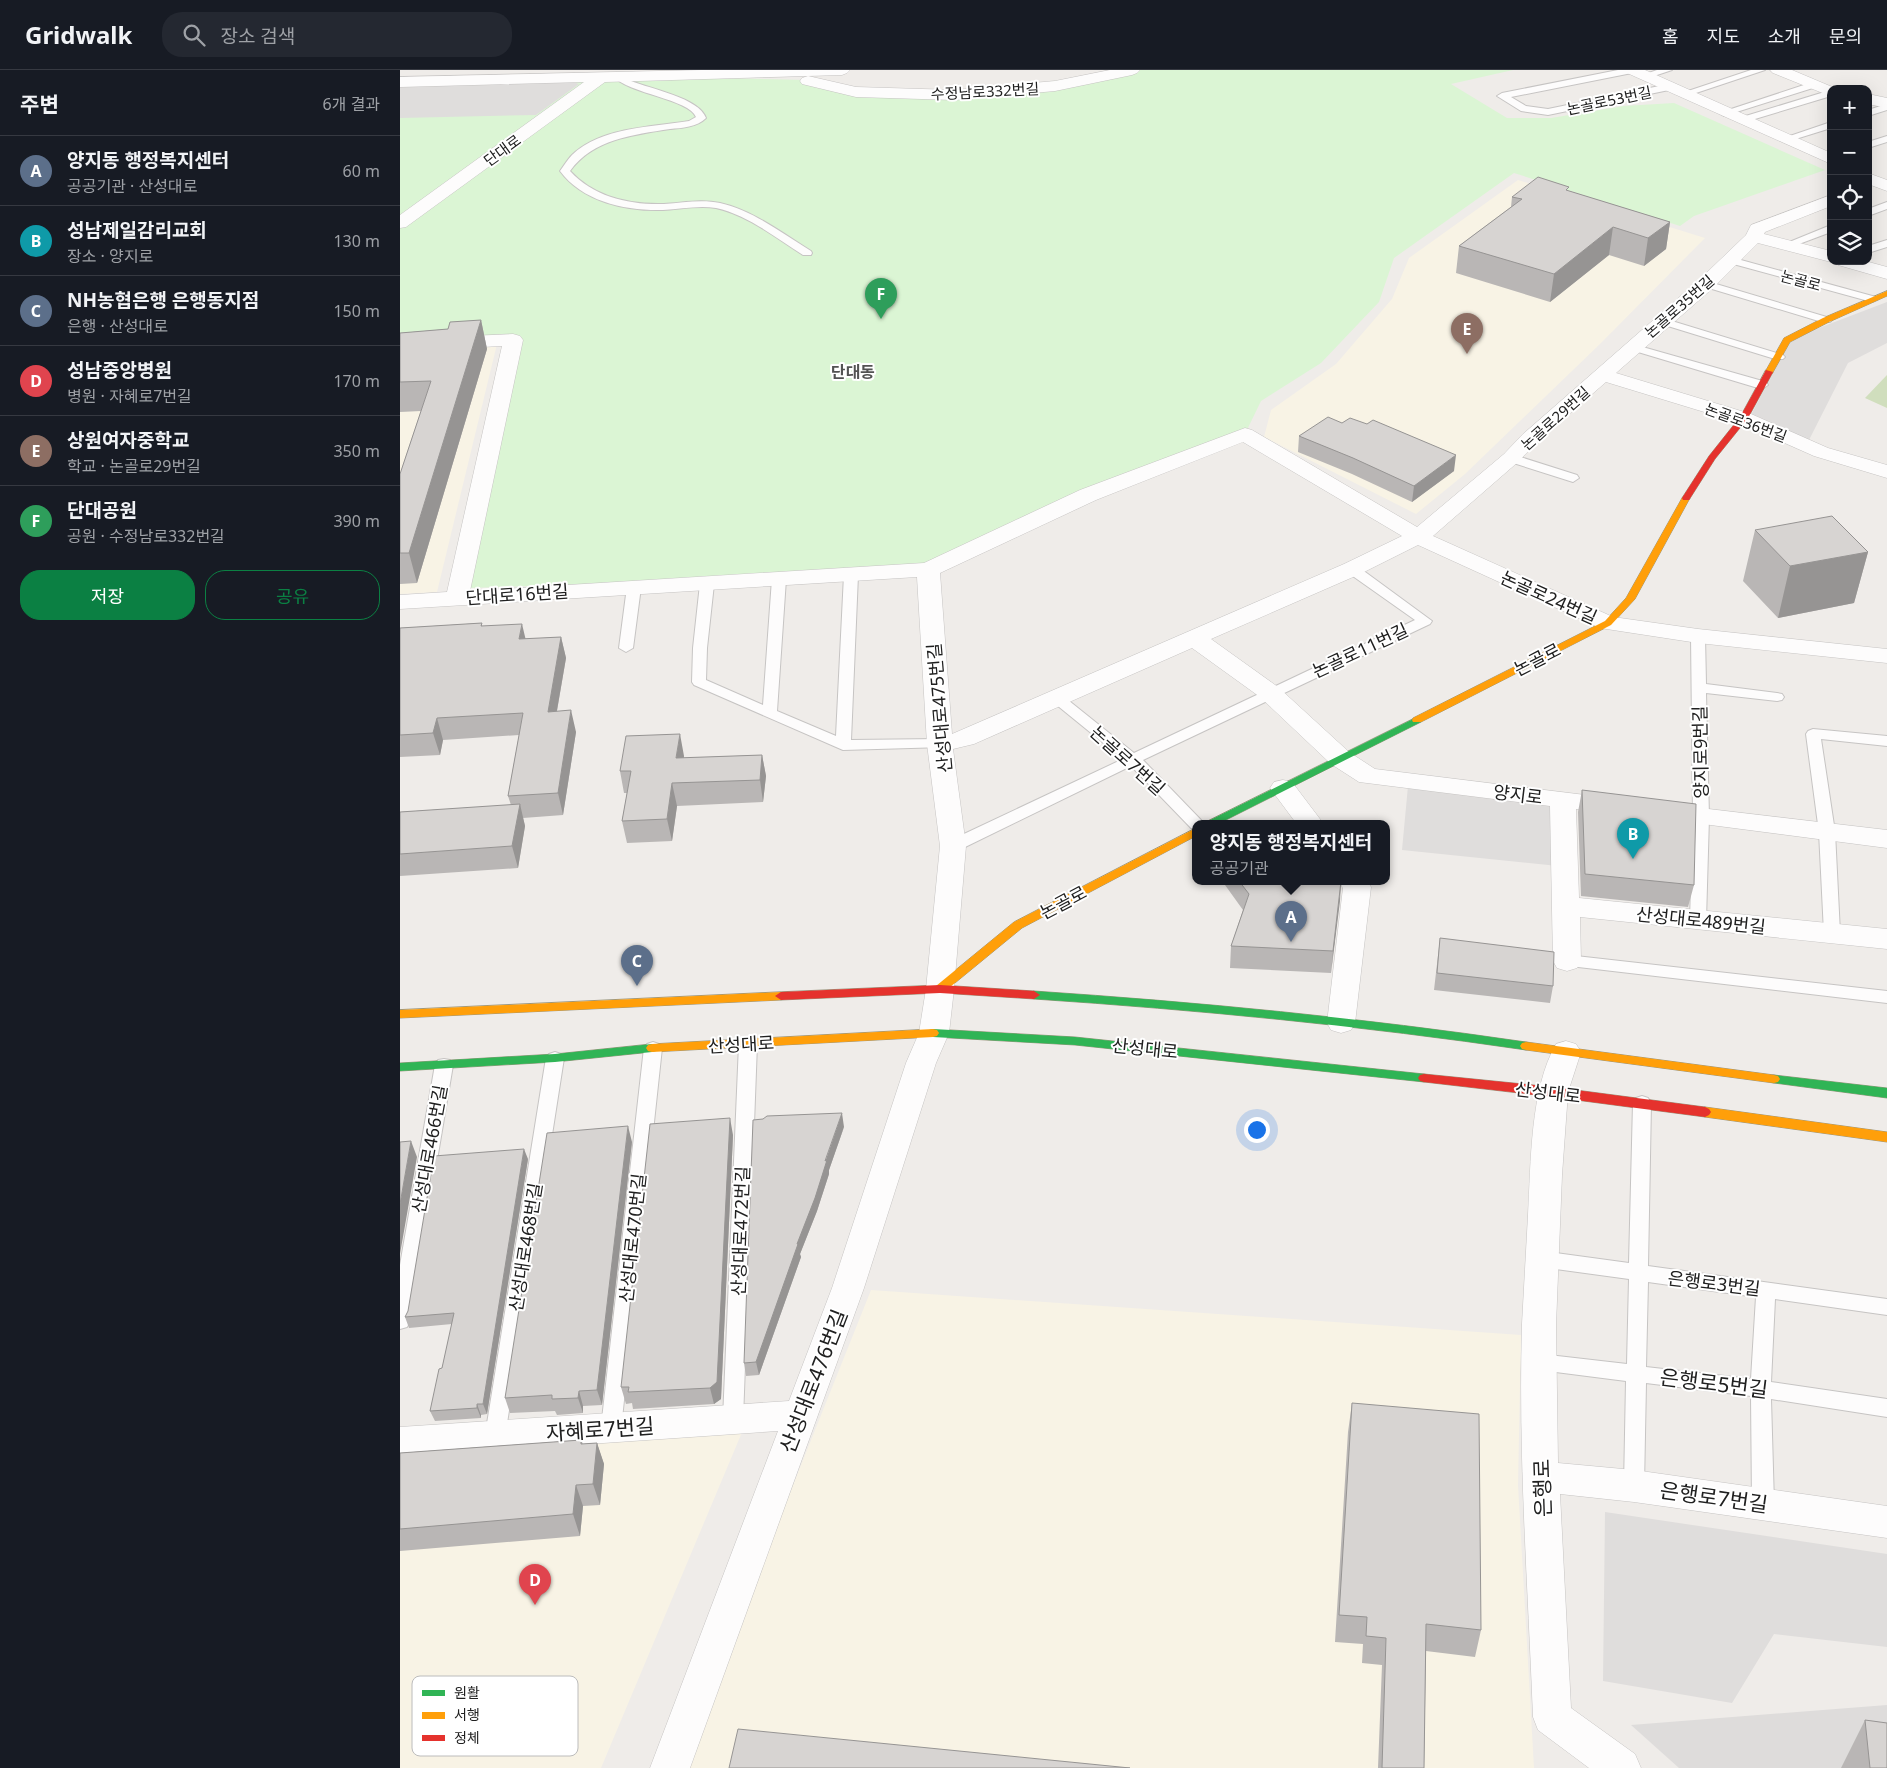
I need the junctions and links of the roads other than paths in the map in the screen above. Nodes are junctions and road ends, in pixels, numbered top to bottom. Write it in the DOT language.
graph roads {
  1 [pos="842,70"];
  2 [pos="1132,70"];
  3 [pos="1667,70"];
  4 [pos="1760,70"];
  5 [pos="1778,70"];
  6 [pos="1636,72"];
  7 [pos="778,73"];
  8 [pos="614,74"];
  9 [pos="400,82"];
  10 [pos="1813,85"];
  11 [pos="1827,90"];
  12 [pos="1677,91"];
  13 [pos="1827,93"];
  14 [pos="1872,100"];
  15 [pos="1887,105"];
  16 [pos="1872,111"];
  17 [pos="1724,113"];
  18 [pos="1742,120"];
  19 [pos="1827,126"];
  20 [pos="1786,139"];
  21 [pos="1887,139"];
  22 [pos="1872,144"];
  23 [pos="1827,157"];
  24 [pos="1827,202"];
  25 [pos="1887,205"];
  26 [pos="1872,211"];
  27 [pos="400,223"];
  28 [pos="1827,230"];
  29 [pos="1754,237"];
  30 [pos="1887,243"];
  31 [pos="1787,245"];
  32 [pos="1872,249"];
  33 [pos="807,253"];
  34 [pos="1827,257"];
  35 [pos="1730,260"];
  36 [pos="1858,265"];
  37 [pos="1887,273"];
  38 [pos="1706,284"];
  39 [pos="1887,293"];
  40 [pos="1872,299"];
  41 [pos="1826,320"];
  42 [pos="1662,321"];
  43 [pos="400,345"];
  44 [pos="1632,347"];
  45 [pos="1779,356"];
  46 [pos="1603,375"];
  47 [pos="1762,385"];
  48 [pos="1744,418"];
  49 [pos="1511,458"];
  50 [pos="1887,472"];
  51 [pos="1573,478"];
  52 [pos="1418,537"];
  53 [pos="1352,569"];
  54 [pos="928,570"];
  55 [pos="851,575"];
  56 [pos="779,579"];
  57 [pos="708,584"];
  58 [pos="634,587"];
  59 [pos="457,598"];
  60 [pos="400,602"];
  61 [pos="1608,623"];
  62 [pos="1698,636"];
  63 [pos="1194,638"];
  64 [pos="626,648"];
  65 [pos="1887,656"];
  66 [pos="1699,688"];
  67 [pos="1269,692"];
  68 [pos="1777,697"];
  69 [pos="1058,699"];
  70 [pos="770,713"];
  71 [pos="1887,741"];
  72 [pos="940,744"];
  73 [pos="843,745"];
  74 [pos="1340,758"];
  75 [pos="1134,760"];
  76 [pos="1283,788"];
  77 [pos="1563,799"];
  78 [pos="1701,817"];
  79 [pos="1192,820"];
  80 [pos="1218,820"];
  81 [pos="1308,820"];
  82 [pos="1827,832"];
  83 [pos="1192,834"];
  84 [pos="1887,838"];
  85 [pos="953,846"];
  86 [pos="1355,885"];
  87 [pos="1566,906"];
  88 [pos="1698,920"];
  89 [pos="1832,933"];
  90 [pos="1887,939"];
  91 [pos="1567,961"];
  92 [pos="940,989"];
  93 [pos="1887,997"];
  94 [pos="400,1014"];
  95 [pos="1341,1023"];
  96 [pos="934,1033"];
  97 [pos="748,1044"];
  98 [pos="654,1048"];
  99 [pos="1566,1052"];
  100 [pos="555,1058"];
  101 [pos="444,1065"];
  102 [pos="400,1067"];
  103 [pos="1553,1092"];
  104 [pos="1887,1093"];
  105 [pos="1642,1103"];
  106 [pos="1887,1136"];
  107 [pos="1541,1259"];
  108 [pos="1639,1274"];
  109 [pos="1766,1288"];
  110 [pos="1887,1306"];
  111 [pos="400,1321"];
  112 [pos="1540,1362"];
  113 [pos="1638,1374"];
  114 [pos="1761,1389"];
  115 [pos="1887,1408"];
  116 [pos="799,1415"];
  117 [pos="733,1419"];
  118 [pos="611,1428"];
  119 [pos="495,1436"];
  120 [pos="400,1442"];
  121 [pos="1541,1477"];
  122 [pos="1634,1486"];
  123 [pos="1763,1504"];
  124 [pos="1887,1522"];
  125 [pos="670,1768"];
  126 [pos="1621,1768"];
  1 -- 7 [label="street"];
  2 -- 7 [label="street, 수정남로332번길"];
  3 -- 6 [label="lane, 논골로53번길"];
  4 -- 12 [label="lane, 논골로53번길"];
  5 -- 10 [label="street"];
  6 -- 12 [label="street, 논골로53번길"];
  6 -- 12 [label="lane, 논골로53번길"];
  7 -- 8 [label="street"];
  8 -- 9 [label="street"];
  8 -- 27 [label="street, 단대로"];
  8 -- 33 [label="lane"];
  10 -- 11 [label="street"];
  10 -- 17 [label="lane"];
  12 -- 17 [label="street, 논골로53번길"];
  13 -- 18 [label="lane"];
  14 -- 15 [label="street"];
  15 -- 16 [label="lane"];
  17 -- 18 [label="street, 논골로53번길"];
  18 -- 20 [label="street, 논골로53번길"];
  19 -- 20 [label="lane"];
  20 -- 23 [label="street, 논골로53번길"];
  21 -- 22 [label="lane"];
  24 -- 29 [label="street, 논골로35번길"];
  25 -- 26 [label="lane"];
  28 -- 31 [label="lane"];
  29 -- 31 [label="street"];
  29 -- 35 [label="street, 논골로35번길"];
  30 -- 32 [label="lane"];
  31 -- 34 [label="street"];
  35 -- 38 [label="street, 논골로35번길"];
  35 -- 40 [label="lane, 논골로"];
  36 -- 37 [label="street"];
  38 -- 41 [label="lane, 논골로"];
  38 -- 42 [label="street, 논골로35번길"];
  39 -- 40 [label="main road, 논골로"];
  40 -- 41 [label="main road, 논골로"];
  41 -- 45 [label="main road, 논골로"];
  42 -- 44 [label="street, 논골로35번길"];
  42 -- 45 [label="lane"];
  43 -- 59 [label="street"];
  44 -- 46 [label="street, 논골로35번길"];
  44 -- 47 [label="lane"];
  45 -- 47 [label="main road, 논골로"];
  46 -- 48 [label="street, 논골로36번길"];
  46 -- 49 [label="street, 논골로29번길"];
  47 -- 48 [label="main road, 논골로"];
  48 -- 50 [label="street, 논골로36번길"];
  48 -- 61 [label="main road, 논골로"];
  49 -- 51 [label="lane, 논골로29번길"];
  49 -- 52 [label="street"];
  52 -- 53 [label="street"];
  52 -- 54 [label="street, 논골로24번길"];
  52 -- 61 [label="street, 논골로24번길"];
  53 -- 63 [label="street"];
  53 -- 67 [label="lane, 논골로11번길"];
  54 -- 55 [label="street, 단대로16번길"];
  54 -- 72 [label="street, 산성대로475번길"];
  55 -- 56 [label="street, 단대로16번길"];
  55 -- 73 [label="lane"];
  56 -- 57 [label="street, 단대로16번길"];
  56 -- 70 [label="lane"];
  57 -- 58 [label="street, 단대로16번길"];
  57 -- 70 [label="lane"];
  58 -- 59 [label="street, 단대로16번길"];
  58 -- 64 [label="lane"];
  59 -- 60 [label="street, 단대로16번길"];
  61 -- 62 [label="street, 논골로24번길"];
  61 -- 74 [label="main road, 논골로"];
  62 -- 65 [label="street, 논골로24번길"];
  62 -- 66 [label="lane, 양지로9번길"];
  63 -- 67 [label="street"];
  63 -- 69 [label="street"];
  66 -- 68 [label="lane, 양지로9번길"];
  66 -- 78 [label="lane, 양지로9번길"];
  67 -- 74 [label="street"];
  67 -- 75 [label="lane, 논골로11번길"];
  69 -- 72 [label="street"];
  69 -- 75 [label="lane, 논골로7번길"];
  70 -- 73 [label="lane"];
  71 -- 82 [label="lane"];
  72 -- 73 [label="lane"];
  72 -- 85 [label="street, 산성대로475번길"];
  74 -- 76 [label="main road, 논골로"];
  74 -- 77 [label="street, 양지로"];
  75 -- 79 [label="lane, 논골로7번길"];
  75 -- 85 [label="lane"];
  76 -- 80 [label="main road, 논골로"];
  76 -- 81 [label="street"];
  77 -- 78 [label="street, 양지로"];
  77 -- 87 [label="street"];
  78 -- 82 [label="street, 양지로"];
  78 -- 88 [label="lane"];
  82 -- 84 [label="street, 양지로"];
  82 -- 89 [label="lane"];
  83 -- 92 [label="main road, 논골로"];
  85 -- 92 [label="street, 산성대로475번길"];
  86 -- 95 [label="street"];
  87 -- 88 [label="street, 산성대로489번길"];
  87 -- 91 [label="street"];
  88 -- 89 [label="street, 산성대로489번길"];
  89 -- 90 [label="street, 산성대로489번길"];
  91 -- 93 [label="lane"];
  92 -- 94 [label="main road"];
  92 -- 95 [label="main road"];
  92 -- 96 [label="street, 산성대로476번길"];
  95 -- 99 [label="main road"];
  96 -- 97 [label="main road, 산성대로"];
  96 -- 103 [label="main road, 산성대로"];
  96 -- 116 [label="street, 산성대로476번길"];
  97 -- 98 [label="main road, 산성대로"];
  97 -- 117 [label="lane, 산성대로472번길"];
  98 -- 100 [label="main road, 산성대로"];
  98 -- 118 [label="lane, 산성대로470번길"];
  99 -- 103 [label="street, 은행로"];
  99 -- 104 [label="main road"];
  100 -- 101 [label="main road, 산성대로"];
  100 -- 119 [label="lane, 산성대로468번길"];
  101 -- 102 [label="main road, 산성대로"];
  101 -- 111 [label="lane, 산성대로466번길"];
  103 -- 105 [label="main road, 산성대로"];
  103 -- 107 [label="street, 은행로"];
  105 -- 106 [label="main road, 산성대로"];
  105 -- 108 [label="lane"];
  107 -- 108 [label="lane, 은행로3번길"];
  107 -- 112 [label="street, 은행로"];
  108 -- 109 [label="lane, 은행로3번길"];
  108 -- 113 [label="lane"];
  109 -- 110 [label="lane, 은행로3번길"];
  109 -- 114 [label="lane"];
  112 -- 113 [label="lane, 은행로5번길"];
  112 -- 121 [label="street, 은행로"];
  113 -- 114 [label="lane, 은행로5번길"];
  113 -- 122 [label="lane"];
  114 -- 115 [label="lane, 은행로5번길"];
  114 -- 123 [label="lane"];
  116 -- 117 [label="street, 자혜로7번길"];
  116 -- 125 [label="street, 산성대로476번길"];
  117 -- 118 [label="street, 자혜로7번길"];
  118 -- 119 [label="street, 자혜로7번길"];
  119 -- 120 [label="street, 자혜로7번길"];
  121 -- 122 [label="street, 은행로7번길"];
  121 -- 126 [label="street, 은행로"];
  122 -- 123 [label="street, 은행로7번길"];
  123 -- 124 [label="street, 은행로7번길"];
}
